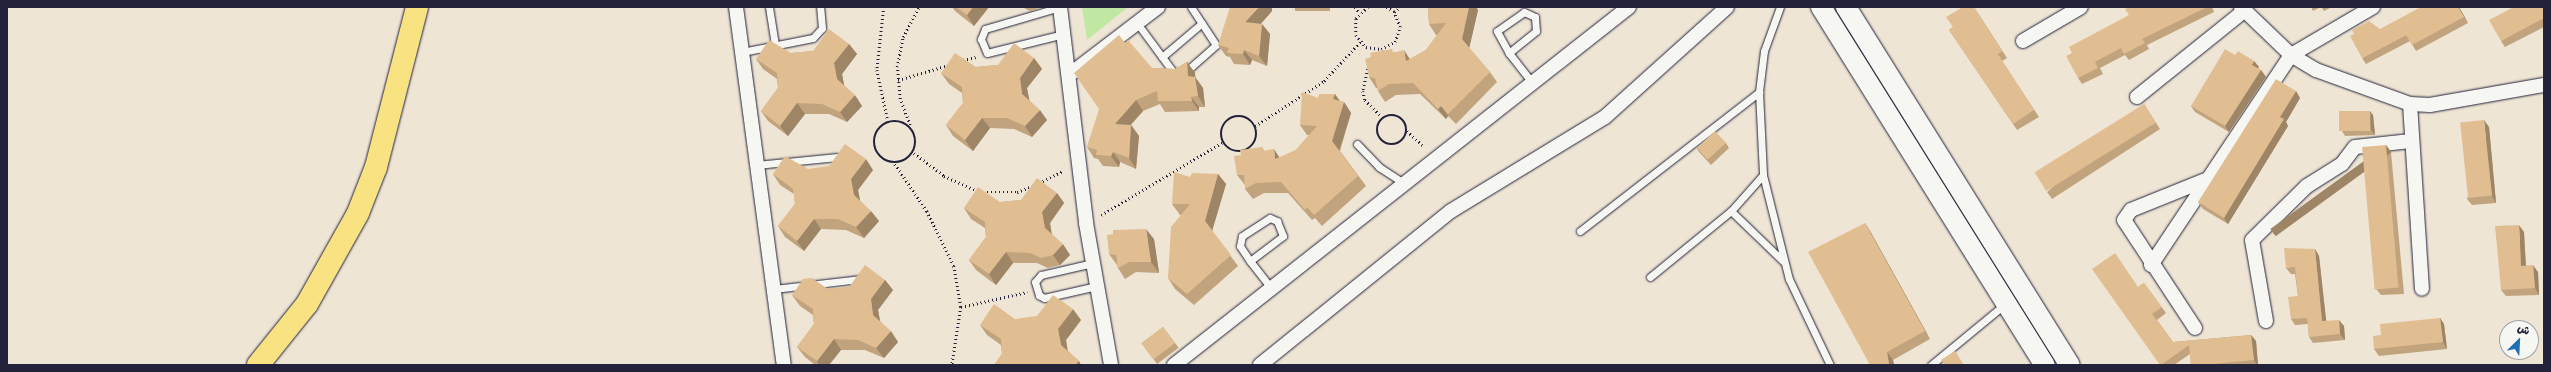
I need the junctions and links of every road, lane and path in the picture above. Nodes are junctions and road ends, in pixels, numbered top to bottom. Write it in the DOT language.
graph roads {
  1 [pos="417,7"];
  2 [pos="769,7"];
  3 [pos="820,7"];
  4 [pos="884,7"];
  5 [pos="919,7"];
  6 [pos="1060,7"];
  7 [pos="1158,7"];
  8 [pos="1191,7"];
  9 [pos="1355,7"];
  10 [pos="1368,7"];
  11 [pos="1386,7"];
  12 [pos="1400,7"];
  13 [pos="1629,7"];
  14 [pos="1727,7"];
  15 [pos="1780,7"];
  16 [pos="1821,7"];
  17 [pos="1846,7"];
  18 [pos="2081,7"];
  19 [pos="2373,7"];
  20 [pos="740,8"];
  21 [pos="2242,9"];
  22 [pos="1394,12"];
  23 [pos="1360,13"];
  24 [pos="1137,23"];
  25 [pos="1202,23"];
  26 [pos="1064,34"];
  27 [pos="2022,41"];
  28 [pos="1360,42"];
  29 [pos="775,45"];
  30 [pos="1373,49"];
  31 [pos="742,52"];
  32 [pos="988,53"];
  33 [pos="1509,53"];
  34 [pos="1372,56"];
  35 [pos="2292,56"];
  36 [pos="1162,57"];
  37 [pos="1370,62"];
  38 [pos="1069,76"];
  39 [pos="898,80"];
  40 [pos="1533,84"];
  41 [pos="2544,85"];
  42 [pos="1759,92"];
  43 [pos="2137,97"];
  44 [pos="2410,104"];
  45 [pos="1382,117"];
  46 [pos="888,121"];
  47 [pos="910,126"];
  48 [pos="1255,126"];
  49 [pos="1407,131"];
  50 [pos="2410,141"];
  51 [pos="1223,142"];
  52 [pos="1357,144"];
  53 [pos="914,153"];
  54 [pos="837,157"];
  55 [pos="1435,161"];
  56 [pos="1079,163"];
  57 [pos="895,164"];
  58 [pos="758,165"];
  59 [pos="1763,175"];
  60 [pos="2208,179"];
  61 [pos="1405,184"];
  62 [pos="1731,211"];
  63 [pos="1086,224"];
  64 [pos="1580,231"];
  65 [pos="1250,260"];
  66 [pos="1783,261"];
  67 [pos="1093,263"];
  68 [pos="2151,265"];
  69 [pos="1650,277"];
  70 [pos="861,279"];
  71 [pos="1098,286"];
  72 [pos="1272,288"];
  73 [pos="774,289"];
  74 [pos="2422,289"];
  75 [pos="1037,290"];
  76 [pos="2005,303"];
  77 [pos="961,307"];
  78 [pos="2266,321"];
  79 [pos="2196,328"];
  80 [pos="258,365"];
  81 [pos="784,365"];
  82 [pos="952,365"];
  83 [pos="1111,365"];
  84 [pos="1174,365"];
  85 [pos="1260,365"];
  86 [pos="1830,365"];
  87 [pos="1931,365"];
  88 [pos="2045,365"];
  89 [pos="2070,365"];
  1 -- 80 [label="highway"];
  2 -- 29 [label="lane"];
  3 -- 29 [label="lane"];
  4 -- 46 [label="path"];
  5 -- 39 [label="path"];
  6 -- 26 [label="street"];
  6 -- 32 [label="lane"];
  7 -- 24 [label="street"];
  8 -- 25 [label="lane"];
  9 -- 23 [label="path"];
  10 -- 23 [label="path"];
  11 -- 22 [label="path"];
  12 -- 22 [label="path"];
  13 -- 40 [label="street"];
  14 -- 85 [label="street"];
  15 -- 42 [label="lane"];
  16 -- 76 [label="main road"];
  17 -- 89 [label="main road"];
  18 -- 27 [label="street"];
  19 -- 35 [label="street"];
  20 -- 31 [label="street"];
  21 -- 35 [label="street"];
  21 -- 43 [label="street"];
  22 -- 30 [label="path"];
  23 -- 28 [label="path"];
  24 -- 36 [label="lane"];
  24 -- 38 [label="street"];
  25 -- 36 [label="lane"];
  25 -- 36 [label="lane"];
  26 -- 32 [label="lane"];
  26 -- 38 [label="street"];
  28 -- 30 [label="path"];
  28 -- 48 [label="path"];
  29 -- 31 [label="lane"];
  30 -- 34 [label="path"];
  31 -- 58 [label="street"];
  32 -- 39 [label="path"];
  33 -- 33 [label="lane"];
  33 -- 40 [label="lane"];
  35 -- 44 [label="street"];
  35 -- 60 [label="street"];
  37 -- 45 [label="path"];
  38 -- 56 [label="street"];
  39 -- 47 [label="path"];
  40 -- 55 [label="street"];
  41 -- 44 [label="street"];
  42 -- 59 [label="lane"];
  42 -- 64 [label="lane"];
  44 -- 50 [label="street"];
  45 -- 49 [label="path"];
  45 -- 49 [label="path"];
  46 -- 47 [label="path"];
  46 -- 57 [label="path"];
  47 -- 53 [label="path"];
  48 -- 51 [label="path"];
  48 -- 51 [label="path"];
  49 -- 55 [label="path"];
  50 -- 74 [label="street"];
  50 -- 78 [label="street"];
  51 -- 63 [label="path"];
  52 -- 61 [label="lane"];
  53 -- 56 [label="path"];
  53 -- 57 [label="path"];
  54 -- 58 [label="lane"];
  55 -- 61 [label="street"];
  56 -- 63 [label="street"];
  57 -- 77 [label="path"];
  58 -- 73 [label="street"];
  59 -- 62 [label="lane"];
  59 -- 66 [label="lane"];
  60 -- 68 [label="street"];
  60 -- 68 [label="street"];
  61 -- 72 [label="street"];
  62 -- 66 [label="lane"];
  62 -- 69 [label="lane"];
  63 -- 67 [label="street"];
  65 -- 65 [label="lane"];
  65 -- 72 [label="lane"];
  66 -- 86 [label="lane"];
  67 -- 71 [label="street"];
  67 -- 75 [label="lane"];
  68 -- 79 [label="street"];
  70 -- 73 [label="lane"];
  71 -- 75 [label="lane"];
  71 -- 83 [label="street"];
  72 -- 84 [label="street"];
  73 -- 81 [label="street"];
  75 -- 77 [label="path"];
  76 -- 87 [label="lane"];
  76 -- 88 [label="main road"];
  77 -- 82 [label="path"];
}
